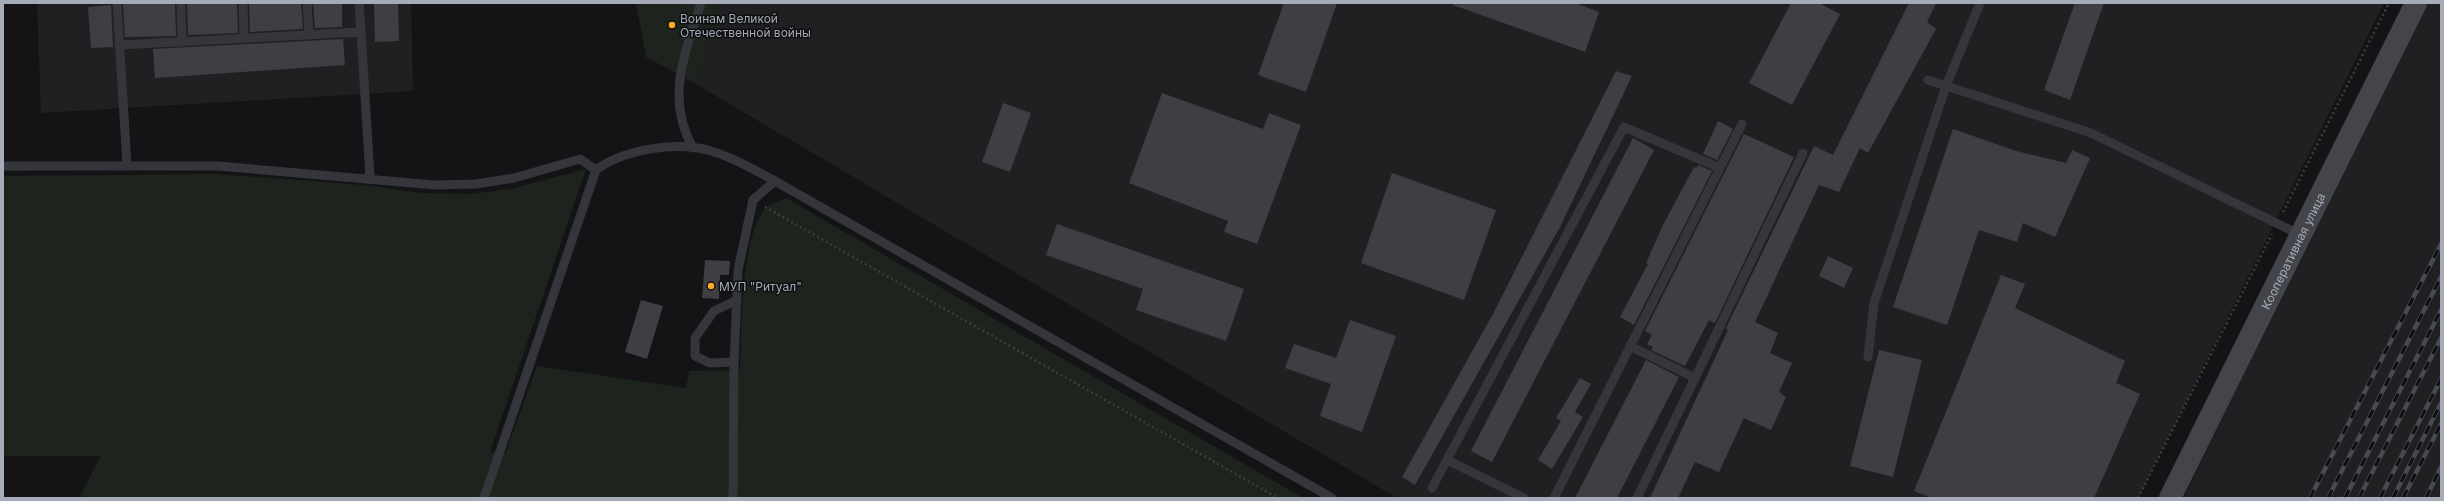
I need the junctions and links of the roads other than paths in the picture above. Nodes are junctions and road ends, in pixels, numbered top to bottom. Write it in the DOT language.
graph roads {
  1 [pos="117,3"];
  2 [pos="181,3"];
  3 [pos="243,3"];
  4 [pos="307,3"];
  5 [pos="360,3"];
  6 [pos="700,3"];
  7 [pos="1980,3"];
  8 [pos="2416,3"];
  9 [pos="361,32"];
  10 [pos="308,35"];
  11 [pos="244,38"];
  12 [pos="182,42"];
  13 [pos="119,45"];
  14 [pos="1928,80"];
  15 [pos="1946,86"];
  16 [pos="1742,124"];
  17 [pos="693,148"];
  18 [pos="1803,152"];
  19 [pos="127,165"];
  20 [pos="3,166"];
  21 [pos="1720,168"];
  22 [pos="596,170"];
  23 [pos="370,178"];
  24 [pos="775,181"];
  25 [pos="2301,235"];
  26 [pos="737,300"];
  27 [pos="1630,346"];
  28 [pos="1868,357"];
  29 [pos="734,362"];
  30 [pos="1695,378"];
  31 [pos="1447,460"];
  32 [pos="1432,488"];
  33 [pos="484,498"];
  34 [pos="733,498"];
  35 [pos="1332,498"];
  36 [pos="1524,498"];
  37 [pos="1554,498"];
  38 [pos="1637,498"];
  39 [pos="2170,498"];
  1 -- 13 [label="lane"];
  2 -- 12 [label="lane"];
  3 -- 11 [label="lane"];
  4 -- 10 [label="lane"];
  5 -- 9 [label="lane"];
  6 -- 17 [label="lane"];
  7 -- 15 [label="lane"];
  8 -- 25 [label="main road, Кооперативная улица"];
  9 -- 10 [label="lane"];
  9 -- 23 [label="lane"];
  10 -- 11 [label="lane"];
  11 -- 12 [label="lane"];
  12 -- 13 [label="lane"];
  13 -- 19 [label="lane"];
  14 -- 15 [label="lane"];
  15 -- 25 [label="lane"];
  15 -- 28 [label="lane"];
  16 -- 21 [label="lane"];
  17 -- 22 [label="lane"];
  17 -- 24 [label="lane"];
  18 -- 30 [label="lane"];
  19 -- 20 [label="lane"];
  19 -- 23 [label="lane"];
  21 -- 27 [label="lane"];
  21 -- 31 [label="lane"];
  22 -- 23 [label="lane"];
  22 -- 33 [label="lane"];
  24 -- 26 [label="lane"];
  24 -- 35 [label="lane"];
  25 -- 39 [label="main road, Кооперативная улица"];
  26 -- 29 [label="lane"];
  26 -- 29 [label="lane"];
  27 -- 30 [label="lane"];
  27 -- 37 [label="lane"];
  29 -- 34 [label="lane"];
  30 -- 38 [label="lane"];
  31 -- 32 [label="lane"];
  31 -- 36 [label="lane"];
}
